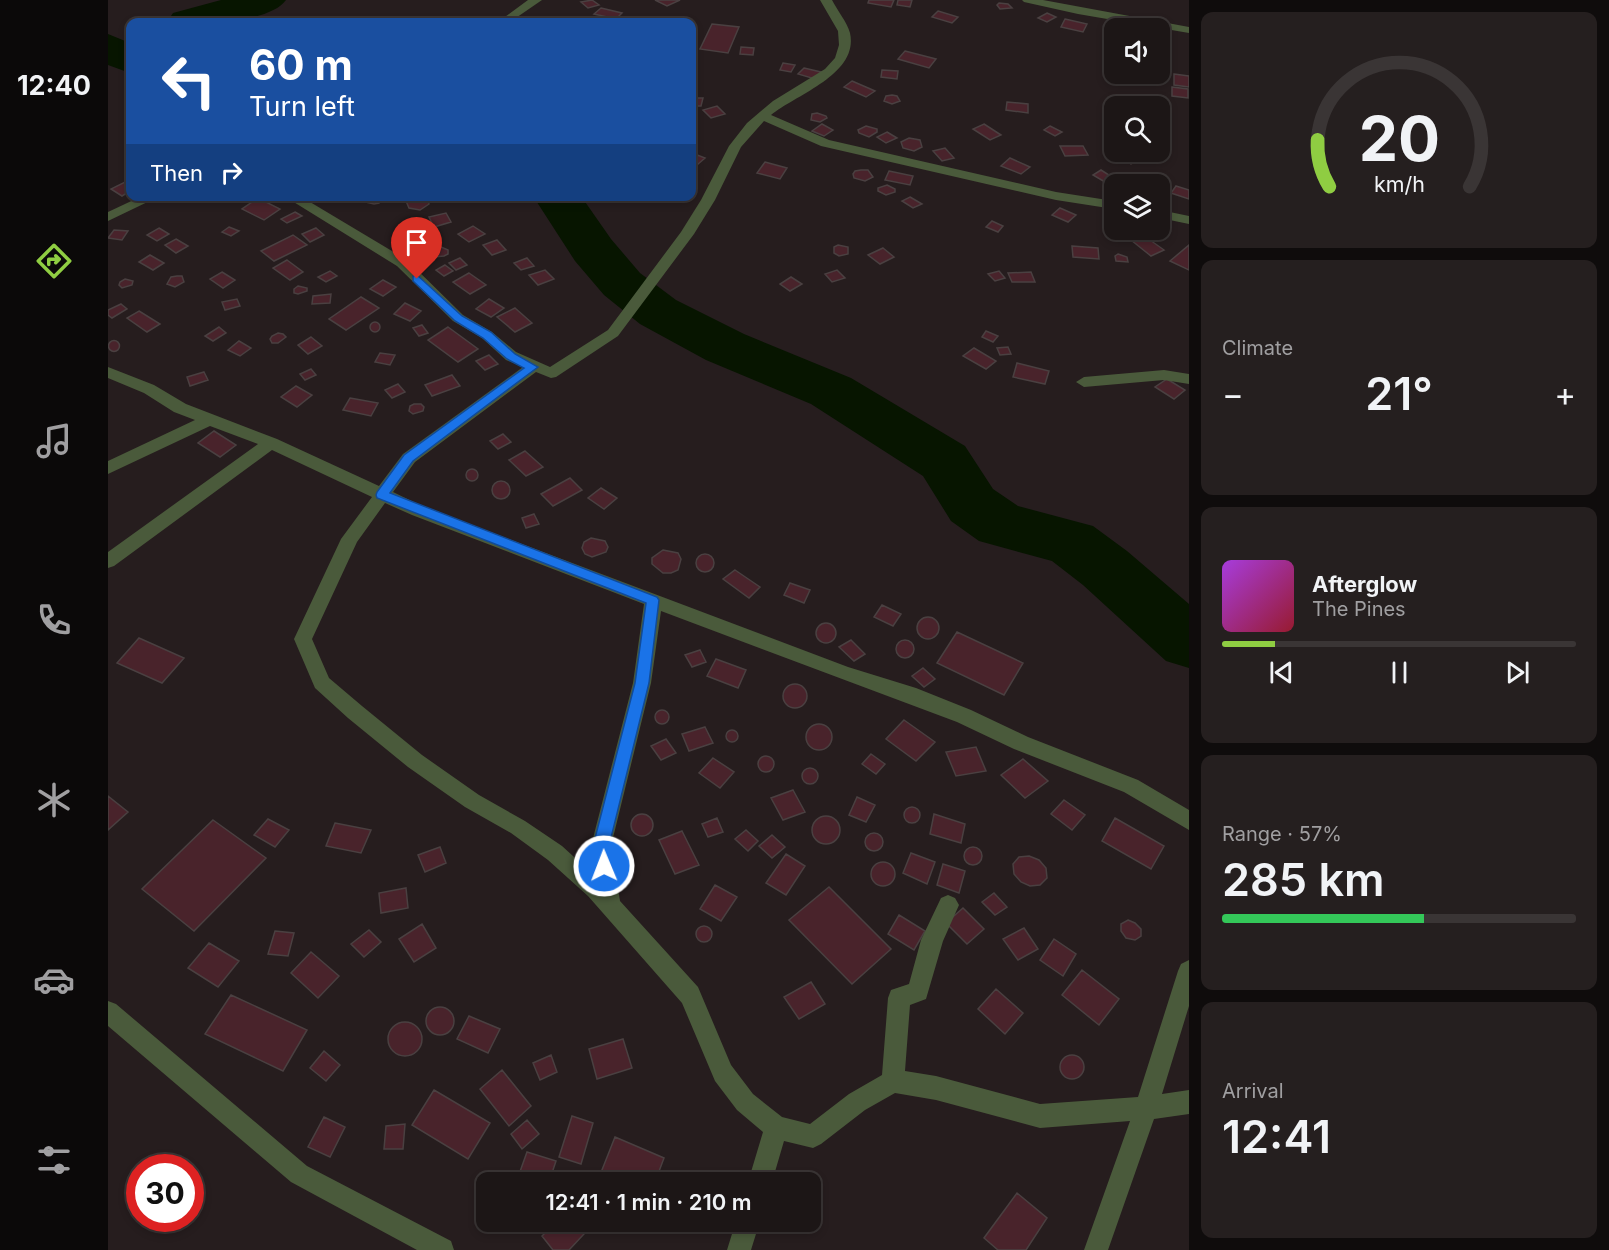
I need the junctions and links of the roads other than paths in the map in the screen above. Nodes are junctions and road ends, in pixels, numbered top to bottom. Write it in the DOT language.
graph roads {
  1 [pos="536,0"];
  2 [pos="826,0"];
  3 [pos="1028,0"];
  4 [pos="509,18"];
  5 [pos="1189,30"];
  6 [pos="763,116"];
  7 [pos="143,201"];
  8 [pos="298,201"];
  9 [pos="1104,203"];
  10 [pos="1170,216"];
  11 [pos="108,217"];
  12 [pos="1189,220"];
  13 [pos="533,367"];
  14 [pos="108,372"];
  15 [pos="1189,379"];
  16 [pos="1084,382"];
  17 [pos="208,420"];
  18 [pos="271,443"];
  19 [pos="108,468"];
  20 [pos="382,495"];
  21 [pos="108,561"];
  22 [pos="653,600"];
  23 [pos="1189,821"];
  24 [pos="610,905"];
  25 [pos="948,905"];
  26 [pos="1189,971"];
  27 [pos="108,1012"];
  28 [pos="893,1081"];
  29 [pos="1189,1102"];
  30 [pos="1146,1108"];
  31 [pos="776,1128"];
  32 [pos="763,1172"];
  33 [pos="745,1232"];
  34 [pos="442,1250"];
  35 [pos="739,1250"];
  36 [pos="1096,1250"];
  1 -- 4 [label="street"];
  2 -- 6 [label="street"];
  3 -- 5 [label="street"];
  6 -- 9 [label="street"];
  6 -- 13 [label="street"];
  7 -- 11 [label="street"];
  8 -- 13 [label="street"];
  10 -- 12 [label="street"];
  13 -- 20 [label="street"];
  14 -- 17 [label="street"];
  15 -- 16 [label="street"];
  17 -- 18 [label="street"];
  17 -- 19 [label="street"];
  18 -- 20 [label="street"];
  18 -- 21 [label="street"];
  20 -- 22 [label="street"];
  20 -- 24 [label="street"];
  22 -- 23 [label="street"];
  22 -- 24 [label="street"];
  24 -- 31 [label="street"];
  25 -- 28 [label="street"];
  26 -- 30 [label="street"];
  27 -- 34 [label="street"];
  28 -- 30 [label="street"];
  28 -- 31 [label="street"];
  29 -- 30 [label="street"];
  30 -- 36 [label="street"];
  31 -- 32 [label="street"];
  33 -- 35 [label="street"];
}
